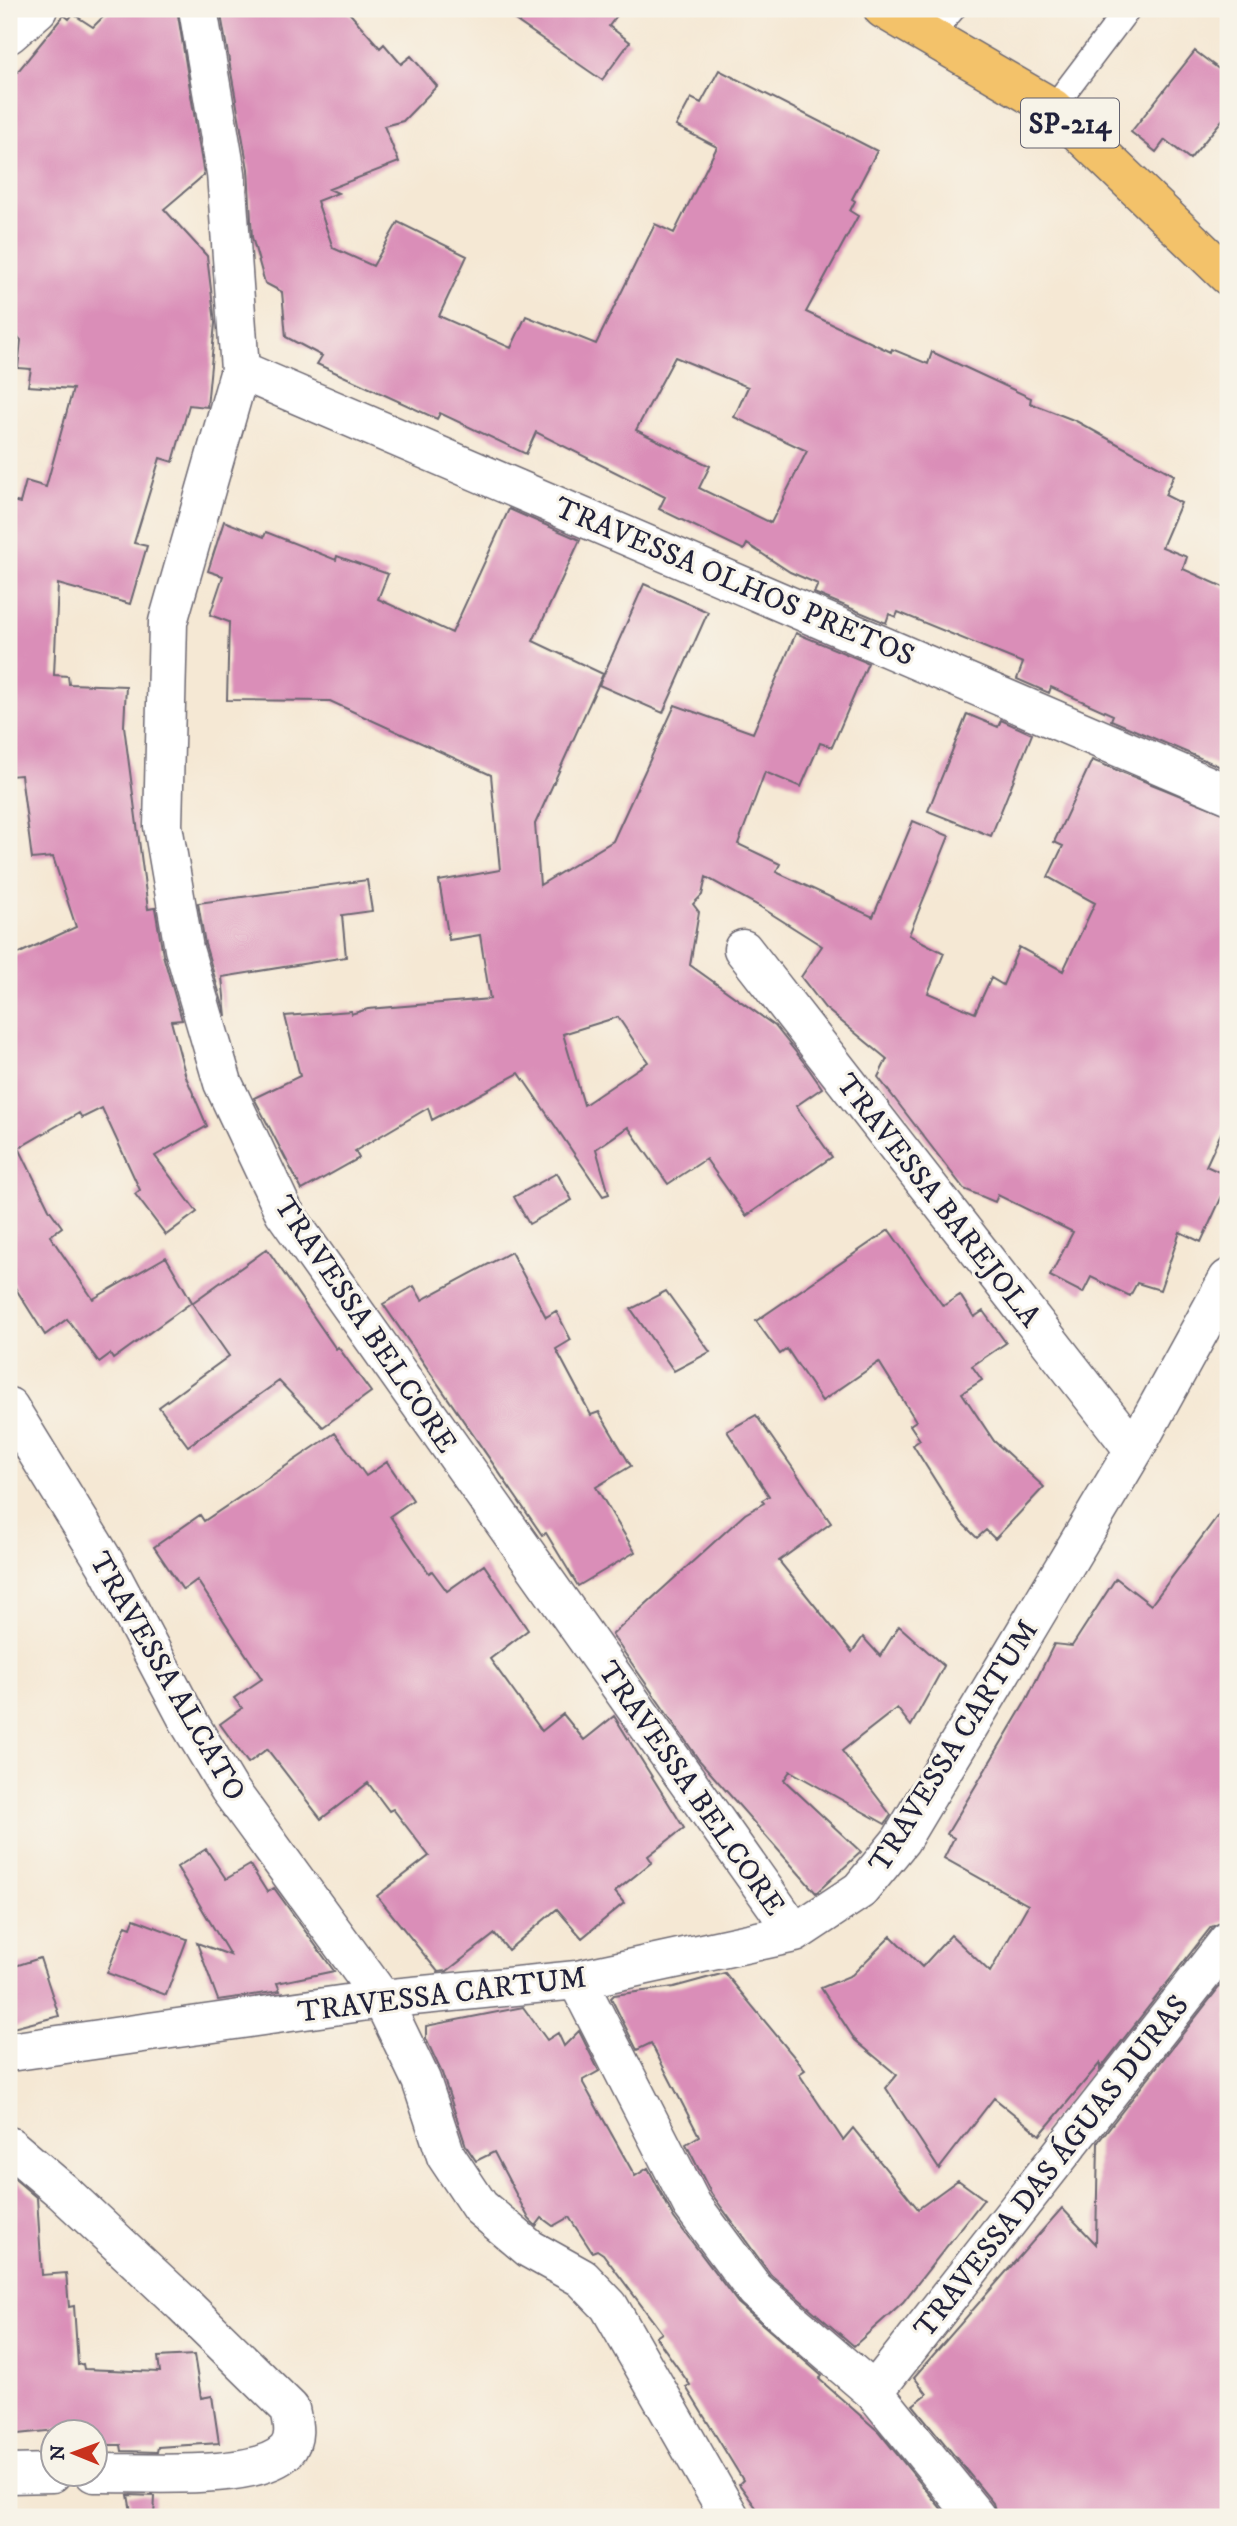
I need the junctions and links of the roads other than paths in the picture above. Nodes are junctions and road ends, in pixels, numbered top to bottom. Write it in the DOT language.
graph roads {
  1 [pos="38,9"];
  2 [pos="198,9"];
  3 [pos="883,9"];
  4 [pos="1128,9"];
  5 [pos="941,22"];
  6 [pos="9,34"];
  7 [pos="1053,108"];
  8 [pos="1228,276"];
  9 [pos="240,370"];
  10 [pos="1228,794"];
  11 [pos="743,949"];
  12 [pos="1228,1279"];
  13 [pos="9,1407"];
  14 [pos="1134,1450"];
  15 [pos="795,1933"];
  16 [pos="1228,1941"];
  17 [pos="577,1980"];
  18 [pos="382,1999"];
  19 [pos="9,2052"];
  20 [pos="9,2146"];
  21 [pos="874,2392"];
  22 [pos="38,2473"];
  23 [pos="108,2473"];
  24 [pos="9,2474"];
  25 [pos="730,2517"];
  26 [pos="976,2517"];
  1 -- 6 [label="street"];
  2 -- 9 [label="street, TRAVESSA BELCORE"];
  3 -- 5 [label="main road, SP-214"];
  4 -- 7 [label="lane"];
  5 -- 7 [label="main road, SP-214"];
  7 -- 8 [label="main road, SP-214"];
  9 -- 10 [label="street, TRAVESSA OLHOS PRETOS"];
  9 -- 15 [label="street, TRAVESSA BELCORE"];
  11 -- 14 [label="street, TRAVESSA BAREJOLA"];
  12 -- 14 [label="street, TRAVESSA CARTUM"];
  13 -- 18 [label="street, TRAVESSA ALCATO"];
  14 -- 15 [label="street, TRAVESSA CARTUM"];
  15 -- 17 [label="street, TRAVESSA CARTUM"];
  16 -- 21 [label="street, TRAVESSA DAS ÁGUAS DURAS"];
  17 -- 18 [label="street, TRAVESSA CARTUM"];
  17 -- 21 [label="street"];
  18 -- 19 [label="street, TRAVESSA CARTUM"];
  18 -- 25 [label="street, TRAVESSA ALCATO"];
  20 -- 23 [label="street"];
  21 -- 26 [label="street"];
  22 -- 24 [label="street"];
}
